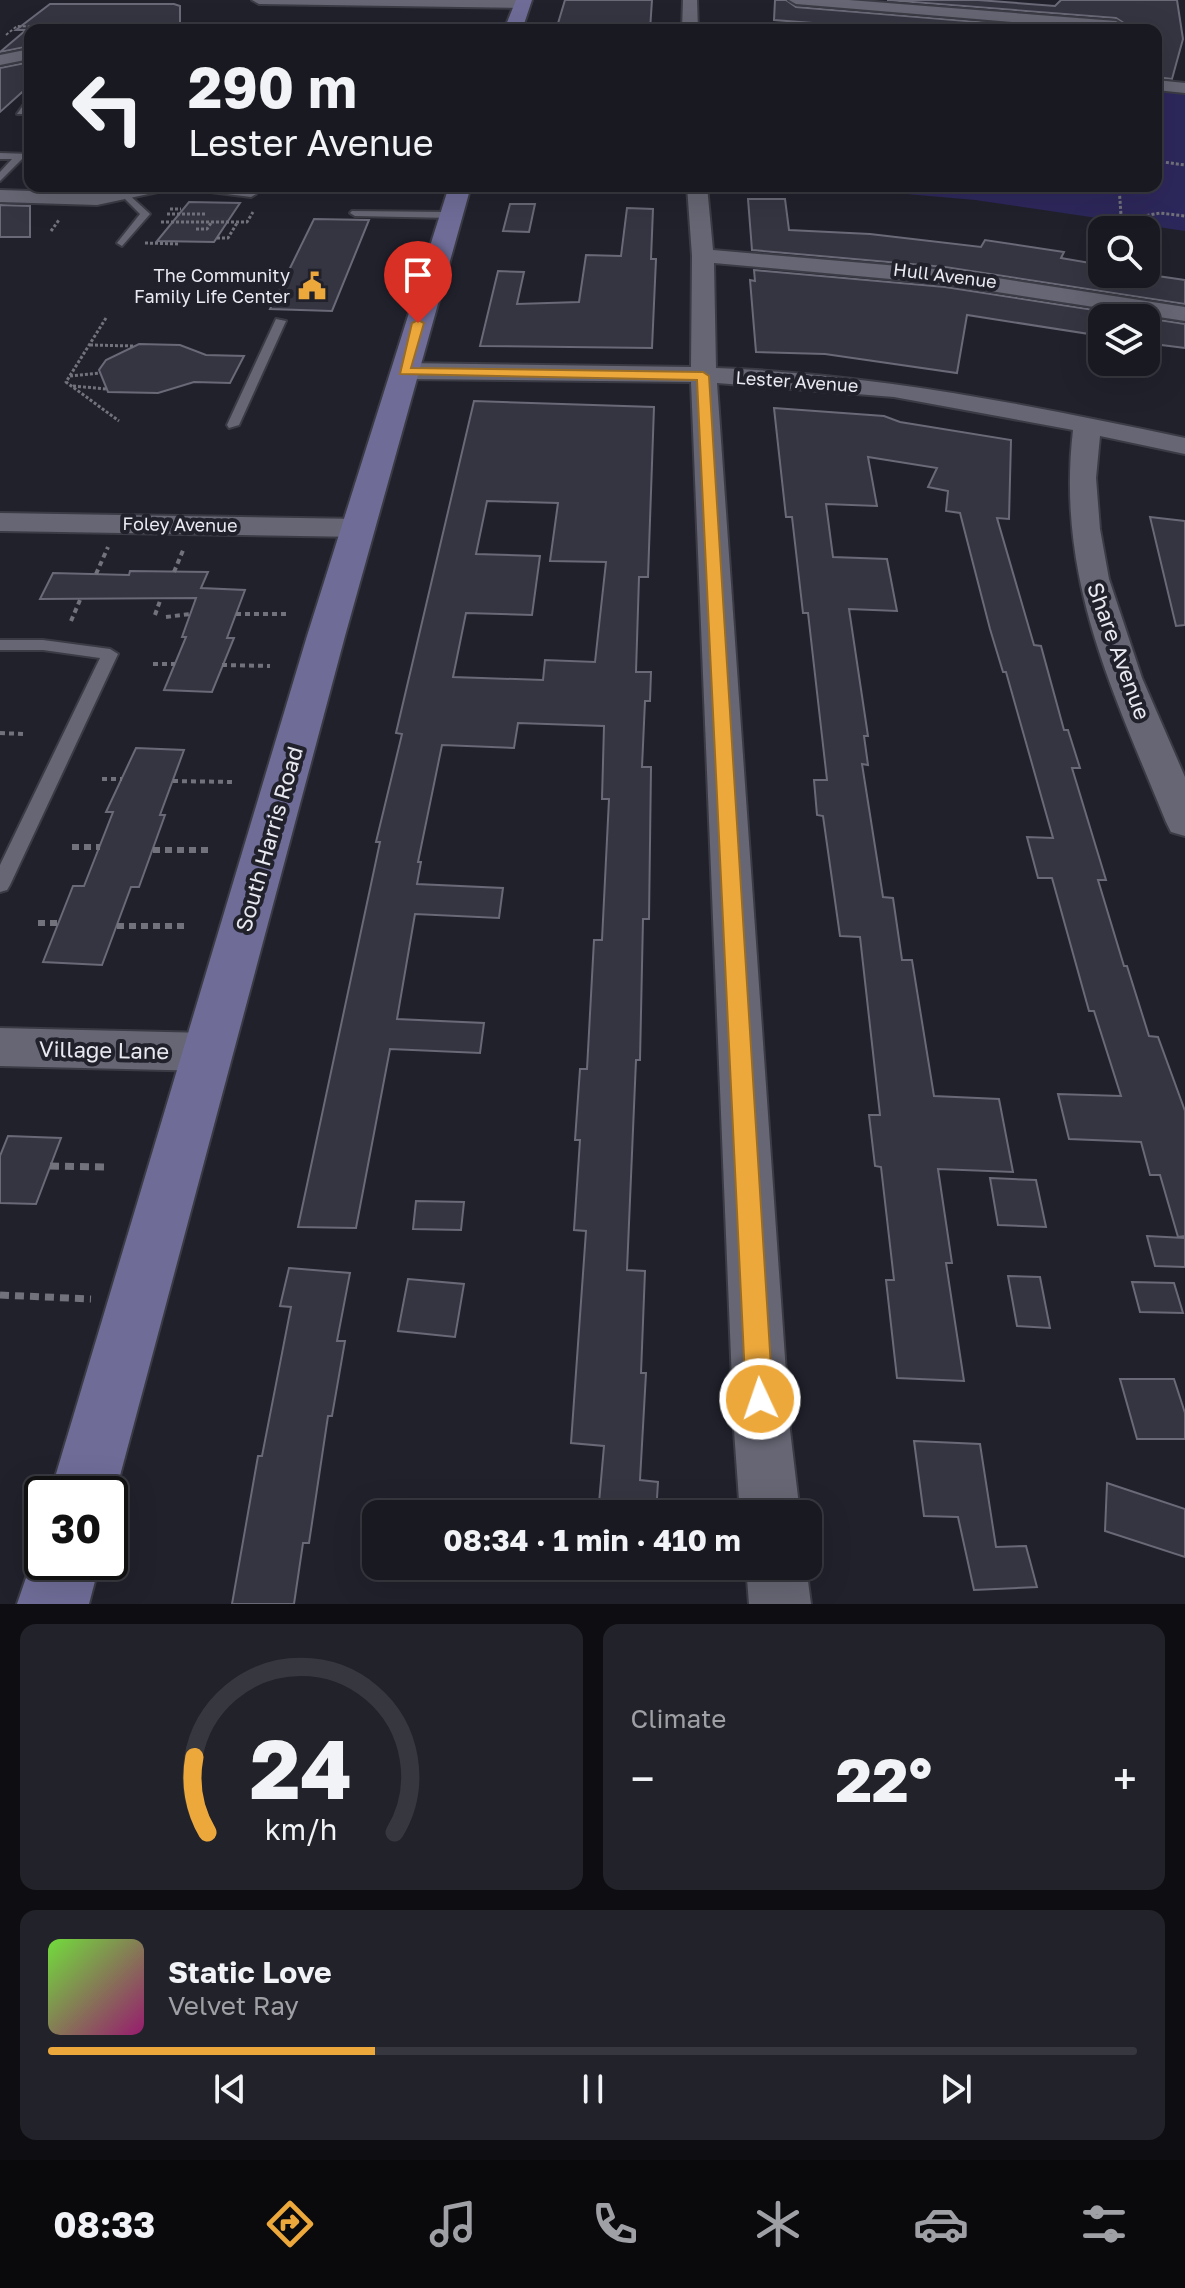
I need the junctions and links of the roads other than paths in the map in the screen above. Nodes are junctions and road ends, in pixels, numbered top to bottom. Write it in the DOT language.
graph roads {
  1 [pos="259,0"];
  2 [pos="690,0"];
  3 [pos="796,0"];
  4 [pos="363,1"];
  5 [pos="524,2"];
  6 [pos="1116,22"];
  7 [pos="515,24"];
  8 [pos="690,24"];
  9 [pos="24,55"];
  10 [pos="1,59"];
  11 [pos="1162,86"];
  12 [pos="1185,88"];
  13 [pos="24,108"];
  14 [pos="20,112"];
  15 [pos="0,156"];
  16 [pos="24,156"];
  17 [pos="24,157"];
  18 [pos="0,178"];
  19 [pos="137,192"];
  20 [pos="230,192"];
  21 [pos="698,192"];
  22 [pos="251,194"];
  23 [pos="126,195"];
  24 [pos="0,196"];
  25 [pos="455,200"];
  26 [pos="355,213"];
  27 [pos="122,243"];
  28 [pos="703,256"];
  29 [pos="1185,314"];
  30 [pos="280,321"];
  31 [pos="404,371"];
  32 [pos="703,376"];
  33 [pos="233,425"];
  34 [pos="1087,426"];
  35 [pos="1185,446"];
  36 [pos="0,522"];
  37 [pos="360,528"];
  38 [pos="0,645"];
  39 [pos="1185,822"];
  40 [pos="0,885"];
  41 [pos="0,1047"];
  42 [pos="208,1052"];
  43 [pos="89,1476"];
  44 [pos="769,1500"];
  45 [pos="60,1580"];
  46 [pos="777,1580"];
  47 [pos="53,1604"];
  48 [pos="780,1604"];
  1 -- 4 [label="street"];
  2 -- 8 [label="street"];
  3 -- 6 [label="street"];
  4 -- 5 [label="street"];
  5 -- 7 [label="main road"];
  9 -- 10 [label="street"];
  11 -- 12 [label="street"];
  13 -- 14 [label="lane"];
  15 -- 16 [label="lane"];
  17 -- 18 [label="lane"];
  19 -- 23 [label="street"];
  20 -- 22 [label="lane"];
  21 -- 28 [label="street"];
  23 -- 24 [label="street"];
  23 -- 27 [label="lane"];
  25 -- 26 [label="lane"];
  25 -- 31 [label="main road, South Harris Road"];
  28 -- 29 [label="street, Hull Avenue"];
  28 -- 32 [label="street"];
  30 -- 33 [label="lane"];
  31 -- 32 [label="street, Lester Avenue"];
  31 -- 37 [label="main road, South Harris Road"];
  32 -- 34 [label="street, Lester Avenue"];
  32 -- 44 [label="street"];
  34 -- 35 [label="street, Lester Avenue"];
  34 -- 39 [label="street, Share Avenue"];
  36 -- 37 [label="street, Foley Avenue"];
  37 -- 42 [label="main road, South Harris Road"];
  38 -- 40 [label="lane"];
  41 -- 42 [label="street, Village Lane"];
  42 -- 43 [label="main road, South Harris Road"];
  45 -- 47 [label="main road"];
  46 -- 48 [label="street"];
}
